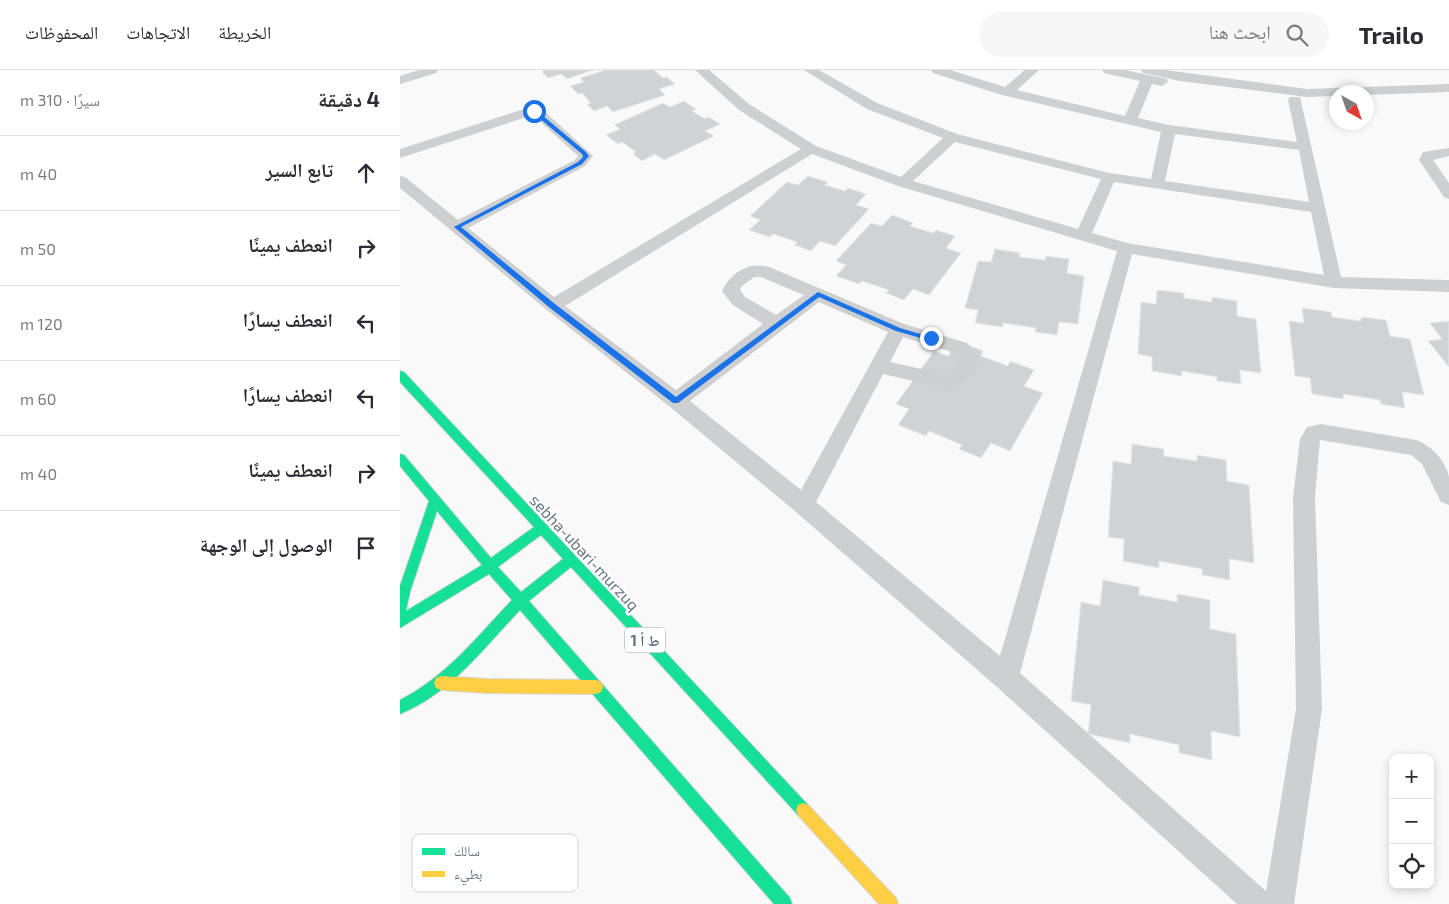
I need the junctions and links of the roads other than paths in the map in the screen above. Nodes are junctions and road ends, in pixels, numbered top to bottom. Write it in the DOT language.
graph roads {
  1 [pos="432,70"];
  2 [pos="701,70"];
  3 [pos="810,70"];
  4 [pos="937,70"];
  5 [pos="1033,70"];
  6 [pos="1108,70"];
  7 [pos="1147,74"];
  8 [pos="400,80"];
  9 [pos="1449,88"];
  10 [pos="1007,92"];
  11 [pos="1295,100"];
  12 [pos="1329,102"];
  13 [pos="1374,103"];
  14 [pos="1393,103"];
  15 [pos="1130,122"];
  16 [pos="1169,129"];
  17 [pos="952,137"];
  18 [pos="1305,147"];
  19 [pos="811,149"];
  20 [pos="1449,152"];
  21 [pos="400,154"];
  22 [pos="1109,177"];
  23 [pos="400,180"];
  24 [pos="903,183"];
  25 [pos="1158,183"];
  26 [pos="1449,194"];
  27 [pos="1318,208"];
  28 [pos="457,227"];
  29 [pos="1083,235"];
  30 [pos="1126,248"];
  31 [pos="1334,282"];
  32 [pos="1449,286"];
  33 [pos="818,294"];
  34 [pos="553,306"];
  35 [pos="776,324"];
  36 [pos="898,329"];
  37 [pos="878,366"];
  38 [pos="400,375"];
  39 [pos="676,401"];
  40 [pos="400,458"];
  41 [pos="1449,496"];
  42 [pos="435,501"];
  43 [pos="804,504"];
  44 [pos="540,528"];
  45 [pos="571,560"];
  46 [pos="490,566"];
  47 [pos="521,600"];
  48 [pos="400,612"];
  49 [pos="400,622"];
  50 [pos="1006,678"];
  51 [pos="441,683"];
  52 [pos="596,687"];
  53 [pos="400,707"];
  54 [pos="784,904"];
  55 [pos="890,904"];
  56 [pos="1259,904"];
  57 [pos="1278,904"];
  1 -- 8 [label="street"];
  2 -- 19 [label="street"];
  3 -- 17 [label="street"];
  4 -- 10 [label="street"];
  5 -- 10 [label="street"];
  6 -- 7 [label="street"];
  7 -- 9 [label="street"];
  7 -- 11 [label="street"];
  7 -- 15 [label="street"];
  10 -- 15 [label="street"];
  11 -- 12 [label="street"];
  11 -- 18 [label="street"];
  13 -- 14 [label="street"];
  15 -- 16 [label="street"];
  16 -- 18 [label="street"];
  16 -- 25 [label="street"];
  17 -- 22 [label="street"];
  17 -- 24 [label="street"];
  18 -- 27 [label="street"];
  19 -- 24 [label="street"];
  19 -- 34 [label="street"];
  20 -- 26 [label="street"];
  21 -- 28 [label="street"];
  22 -- 25 [label="street"];
  22 -- 29 [label="street"];
  23 -- 28 [label="street"];
  24 -- 29 [label="street"];
  25 -- 27 [label="street"];
  27 -- 31 [label="street"];
  28 -- 34 [label="street"];
  29 -- 30 [label="street"];
  30 -- 31 [label="street"];
  30 -- 50 [label="street"];
  31 -- 32 [label="street"];
  33 -- 35 [label="street"];
  33 -- 35 [label="street"];
  33 -- 36 [label="street"];
  34 -- 39 [label="street"];
  35 -- 39 [label="street"];
  36 -- 37 [label="street"];
  36 -- 37 [label="street"];
  37 -- 43 [label="street"];
  38 -- 44 [label="main road, sebha-ubari-murzuq / ط أ 1"];
  39 -- 43 [label="street"];
  40 -- 42 [label="main road"];
  41 -- 57 [label="street"];
  42 -- 46 [label="main road"];
  42 -- 48 [label="main road"];
  43 -- 50 [label="street"];
  44 -- 45 [label="main road, sebha-ubari-murzuq / ط أ 1"];
  44 -- 46 [label="main road"];
  45 -- 47 [label="main road"];
  45 -- 55 [label="main road, sebha-ubari-murzuq / ط أ 1"];
  46 -- 47 [label="main road"];
  46 -- 49 [label="main road"];
  47 -- 51 [label="main road"];
  47 -- 52 [label="main road"];
  50 -- 56 [label="street"];
  51 -- 52 [label="main road"];
  51 -- 53 [label="main road"];
  52 -- 54 [label="main road"];
}
